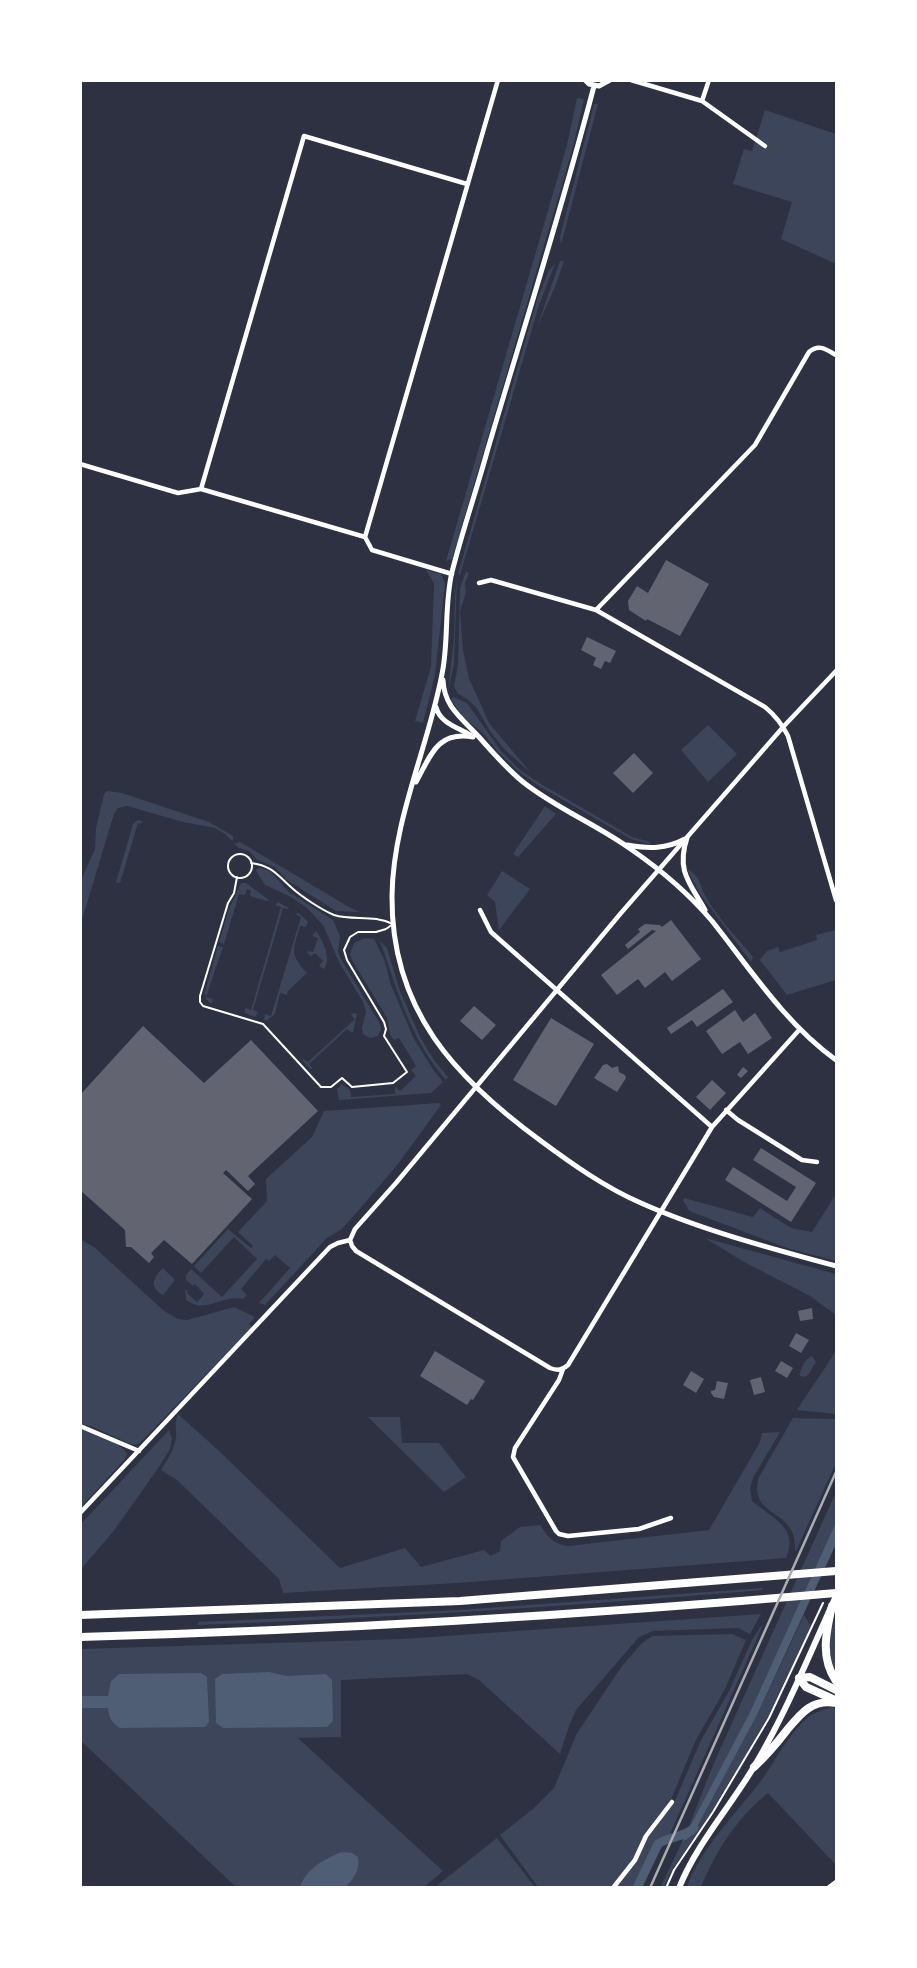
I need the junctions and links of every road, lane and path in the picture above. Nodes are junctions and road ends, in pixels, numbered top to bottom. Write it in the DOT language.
graph roads {
  1 [pos="498,80"];
  2 [pos="585,80"];
  3 [pos="610,80"];
  4 [pos="631,80"];
  5 [pos="709,80"];
  6 [pos="594,86"];
  7 [pos="702,102"];
  8 [pos="765,146"];
  9 [pos="467,184"];
  10 [pos="836,355"];
  11 [pos="80,464"];
  12 [pos="201,489"];
  13 [pos="365,537"];
  14 [pos="452,574"];
  15 [pos="479,583"];
  16 [pos="596,610"];
  17 [pos="836,671"];
  18 [pos="443,673"];
  19 [pos="436,702"];
  20 [pos="783,726"];
  21 [pos="473,734"];
  22 [pos="411,791"];
  23 [pos="687,838"];
  24 [pos="624,844"];
  25 [pos="251,863"];
  26 [pos="659,870"];
  27 [pos="237,877"];
  28 [pos="836,900"];
  29 [pos="480,911"];
  30 [pos="710,919"];
  31 [pos="393,924"];
  32 [pos="556,990"];
  33 [pos="800,1029"];
  34 [pos="836,1060"];
  35 [pos="474,1087"];
  36 [pos="726,1110"];
  37 [pos="712,1127"];
  38 [pos="817,1161"];
  39 [pos="661,1212"];
  40 [pos="350,1240"];
  41 [pos="836,1266"];
  42 [pos="563,1369"];
  43 [pos="80,1426"];
  44 [pos="139,1451"];
  45 [pos="80,1513"];
  46 [pos="671,1518"];
  47 [pos="836,1571"];
  48 [pos="833,1594"];
  49 [pos="832,1606"];
  50 [pos="80,1615"];
  51 [pos="80,1637"];
  52 [pos="799,1678"];
  53 [pos="836,1681"];
  54 [pos="836,1690"];
  55 [pos="836,1702"];
  56 [pos="754,1767"];
  57 [pos="672,1802"];
  58 [pos="836,1882"];
  59 [pos="614,1888"];
  60 [pos="666,1888"];
  61 [pos="679,1888"];
  62 [pos="828,1888"];
  1 -- 9 [label="street"];
  2 -- 6 [label="street"];
  3 -- 6 [label="street"];
  4 -- 7 [label="street"];
  5 -- 7 [label="street"];
  6 -- 14 [label="street"];
  7 -- 8 [label="street"];
  9 -- 12 [label="street"];
  9 -- 13 [label="street"];
  10 -- 16 [label="street"];
  11 -- 12 [label="street"];
  12 -- 13 [label="street"];
  13 -- 14 [label="street"];
  14 -- 18 [label="street"];
  15 -- 16 [label="street"];
  16 -- 20 [label="street"];
  17 -- 20 [label="street"];
  18 -- 19 [label="street"];
  18 -- 21 [label="street"];
  19 -- 21 [label="street"];
  19 -- 22 [label="street"];
  20 -- 23 [label="street"];
  20 -- 28 [label="street"];
  21 -- 22 [label="street"];
  21 -- 24 [label="street"];
  22 -- 31 [label="street"];
  23 -- 24 [label="street"];
  23 -- 26 [label="street"];
  23 -- 30 [label="street"];
  24 -- 26 [label="street"];
  25 -- 27 [label="lane"];
  25 -- 27 [label="lane"];
  25 -- 31 [label="lane"];
  26 -- 30 [label="street"];
  26 -- 32 [label="street"];
  27 -- 31 [label="lane"];
  29 -- 32 [label="street"];
  30 -- 33 [label="street"];
  31 -- 35 [label="street"];
  32 -- 35 [label="street"];
  32 -- 37 [label="street"];
  33 -- 34 [label="street"];
  33 -- 36 [label="street"];
  35 -- 39 [label="street"];
  35 -- 40 [label="street"];
  36 -- 37 [label="street"];
  36 -- 38 [label="street"];
  37 -- 39 [label="street"];
  39 -- 41 [label="street"];
  39 -- 42 [label="street"];
  40 -- 42 [label="street"];
  40 -- 44 [label="street"];
  42 -- 46 [label="street"];
  43 -- 44 [label="street"];
  44 -- 45 [label="street"];
  47 -- 50 [label="highway"];
  48 -- 49 [label="main road"];
  48 -- 51 [label="highway"];
  48 -- 60 [label="path"];
  49 -- 52 [label="main road"];
  49 -- 53 [label="highway"];
  52 -- 54 [label="highway"];
  52 -- 55 [label="highway"];
  52 -- 56 [label="main road"];
  55 -- 56 [label="highway"];
  56 -- 61 [label="main road"];
  57 -- 59 [label="street"];
  58 -- 62 [label="street"];
}
